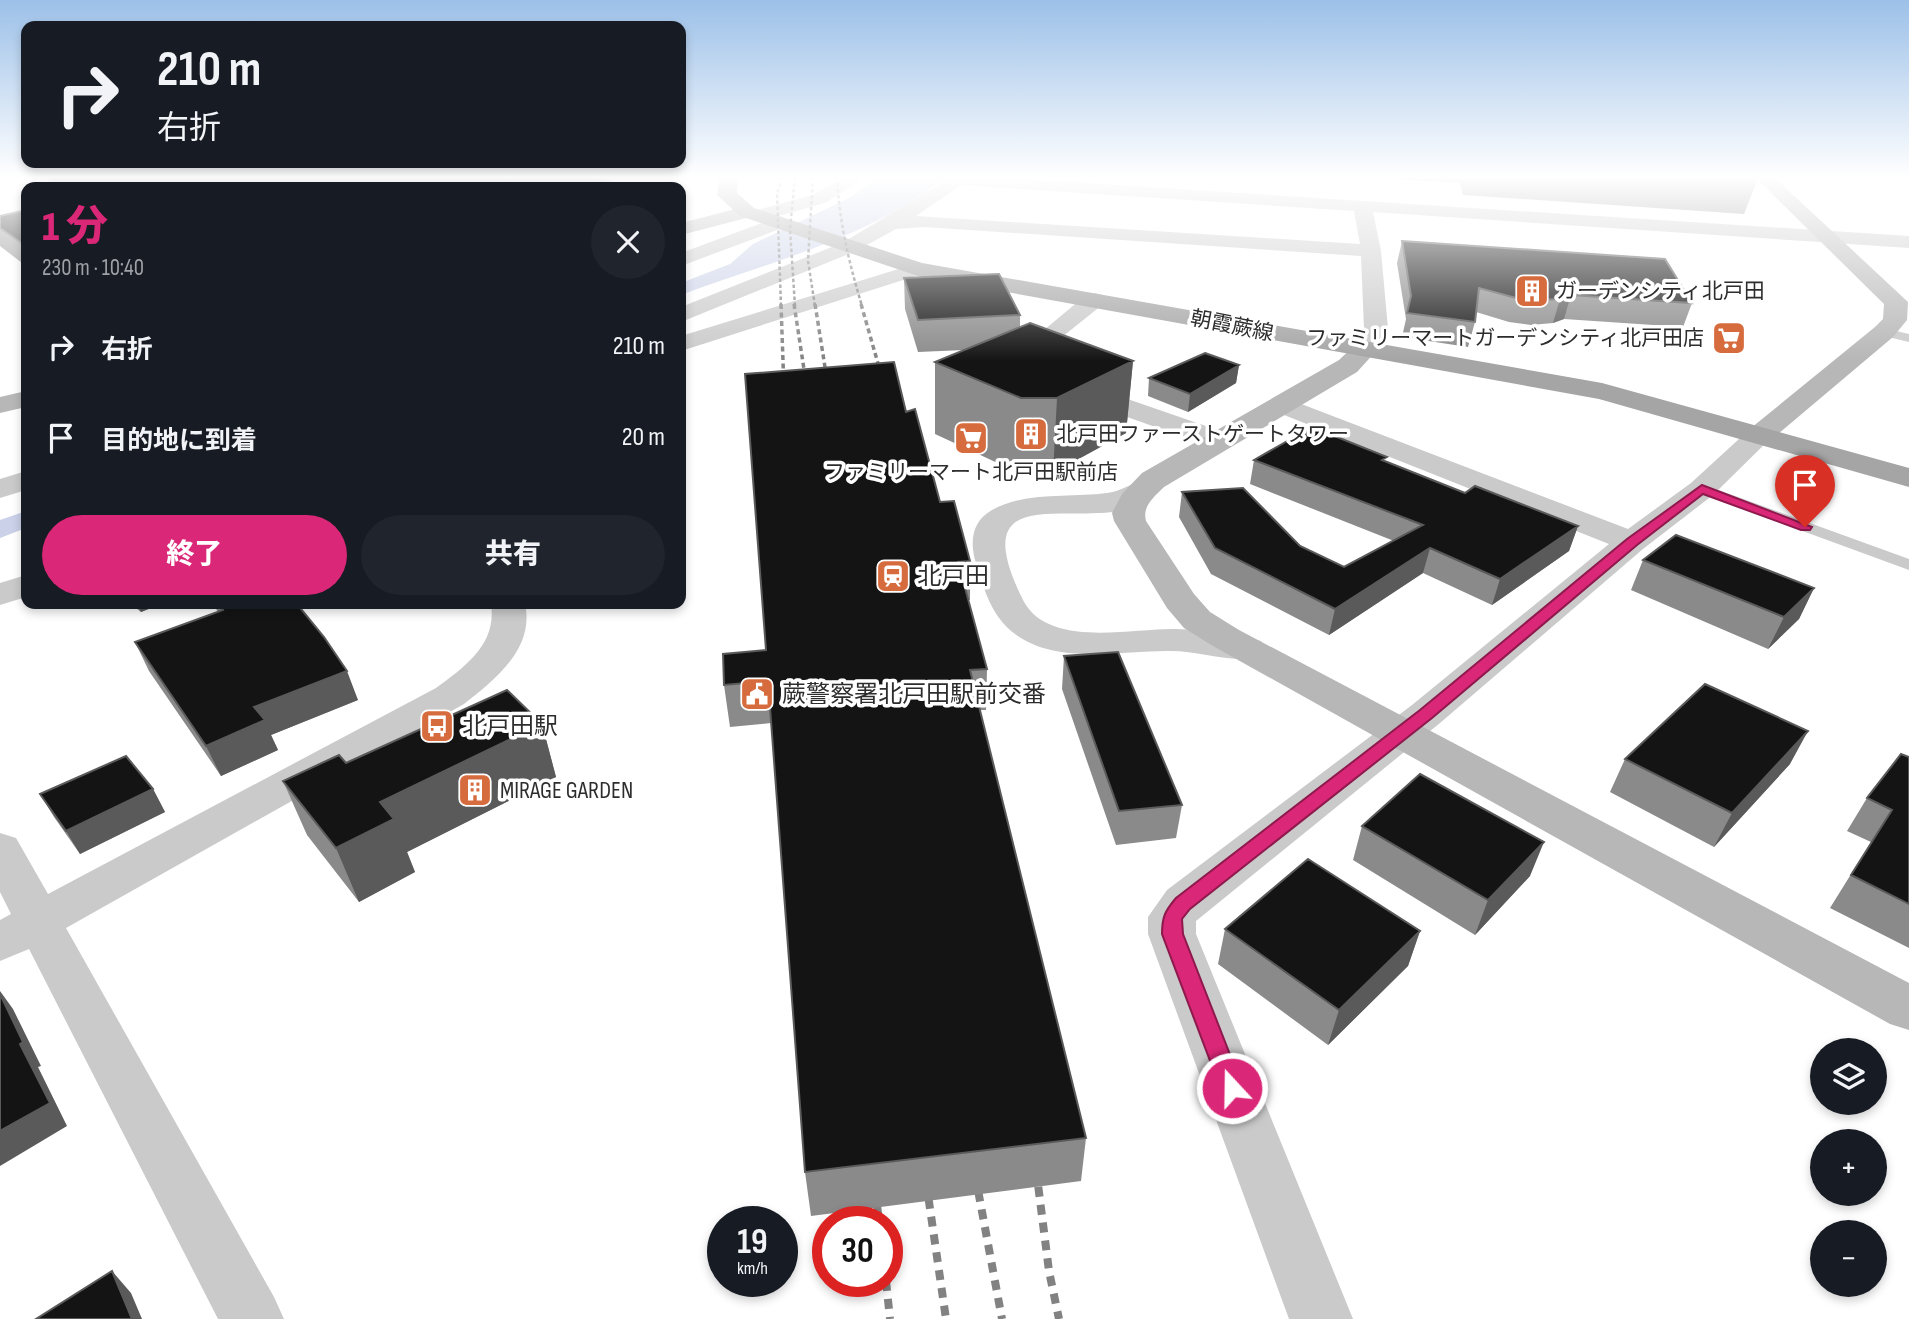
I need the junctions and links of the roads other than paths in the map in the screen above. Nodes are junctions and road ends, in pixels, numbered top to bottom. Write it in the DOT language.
graph roads {
  1 [pos="742,239"];
  2 [pos="824,239"];
  3 [pos="860,239"];
  4 [pos="1185,239"];
  5 [pos="1369,239"];
  6 [pos="1830,239"];
  7 [pos="1876,239"];
  8 [pos="1909,242"];
  9 [pos="845,246"];
  10 [pos="1371,251"];
  11 [pos="686,258"];
  12 [pos="918,269"];
  13 [pos="1094,300"];
  14 [pos="686,313"];
  15 [pos="1884,332"];
  16 [pos="1909,338"];
  17 [pos="686,342"];
  18 [pos="1364,350"];
  19 [pos="21,400"];
  20 [pos="0,405"];
  21 [pos="1283,405"];
  22 [pos="1761,434"];
  23 [pos="1219,440"];
  24 [pos="1909,478"];
  25 [pos="21,482"];
  26 [pos="0,489"];
  27 [pos="1702,489"];
  28 [pos="1142,490"];
  29 [pos="1632,542"];
  30 [pos="1909,565"];
  31 [pos="21,588"];
  32 [pos="1174,592"];
  33 [pos="0,596"];
  34 [pos="510,609"];
  35 [pos="1147,640"];
  36 [pos="1248,649"];
  37 [pos="1402,732"];
  38 [pos="0,849"];
  39 [pos="20,931"];
  40 [pos="1909,1008"];
  41 [pos="252,1319"];
  42 [pos="1321,1319"];
  1 -- 11 [label="street"];
  2 -- 9 [label="main road, 朝霞蕨線"];
  3 -- 9 [label="street"];
  4 -- 10 [label="street"];
  5 -- 10 [label="street"];
  6 -- 15 [label="street"];
  7 -- 8 [label="street"];
  9 -- 12 [label="main road, 朝霞蕨線"];
  9 -- 14 [label="street"];
  10 -- 18 [label="street"];
  12 -- 13 [label="main road, 朝霞蕨線"];
  12 -- 17 [label="street"];
  13 -- 18 [label="main road, 朝霞蕨線"];
  13 -- 23 [label="street"];
  15 -- 16 [label="lane"];
  15 -- 22 [label="street"];
  18 -- 21 [label="street"];
  18 -- 22 [label="main road, 朝霞蕨線"];
  19 -- 20 [label="street"];
  21 -- 23 [label="street"];
  21 -- 29 [label="street"];
  22 -- 24 [label="main road, 朝霞蕨線"];
  22 -- 27 [label="street"];
  23 -- 28 [label="street"];
  25 -- 26 [label="street"];
  27 -- 29 [label="street"];
  27 -- 30 [label="lane"];
  28 -- 32 [label="street"];
  28 -- 35 [label="street"];
  29 -- 37 [label="street"];
  31 -- 33 [label="street"];
  32 -- 35 [label="street"];
  32 -- 36 [label="street"];
  34 -- 39 [label="street"];
  35 -- 36 [label="street"];
  36 -- 37 [label="street"];
  37 -- 40 [label="street"];
  37 -- 42 [label="street"];
  38 -- 39 [label="street"];
  39 -- 41 [label="street"];
}
